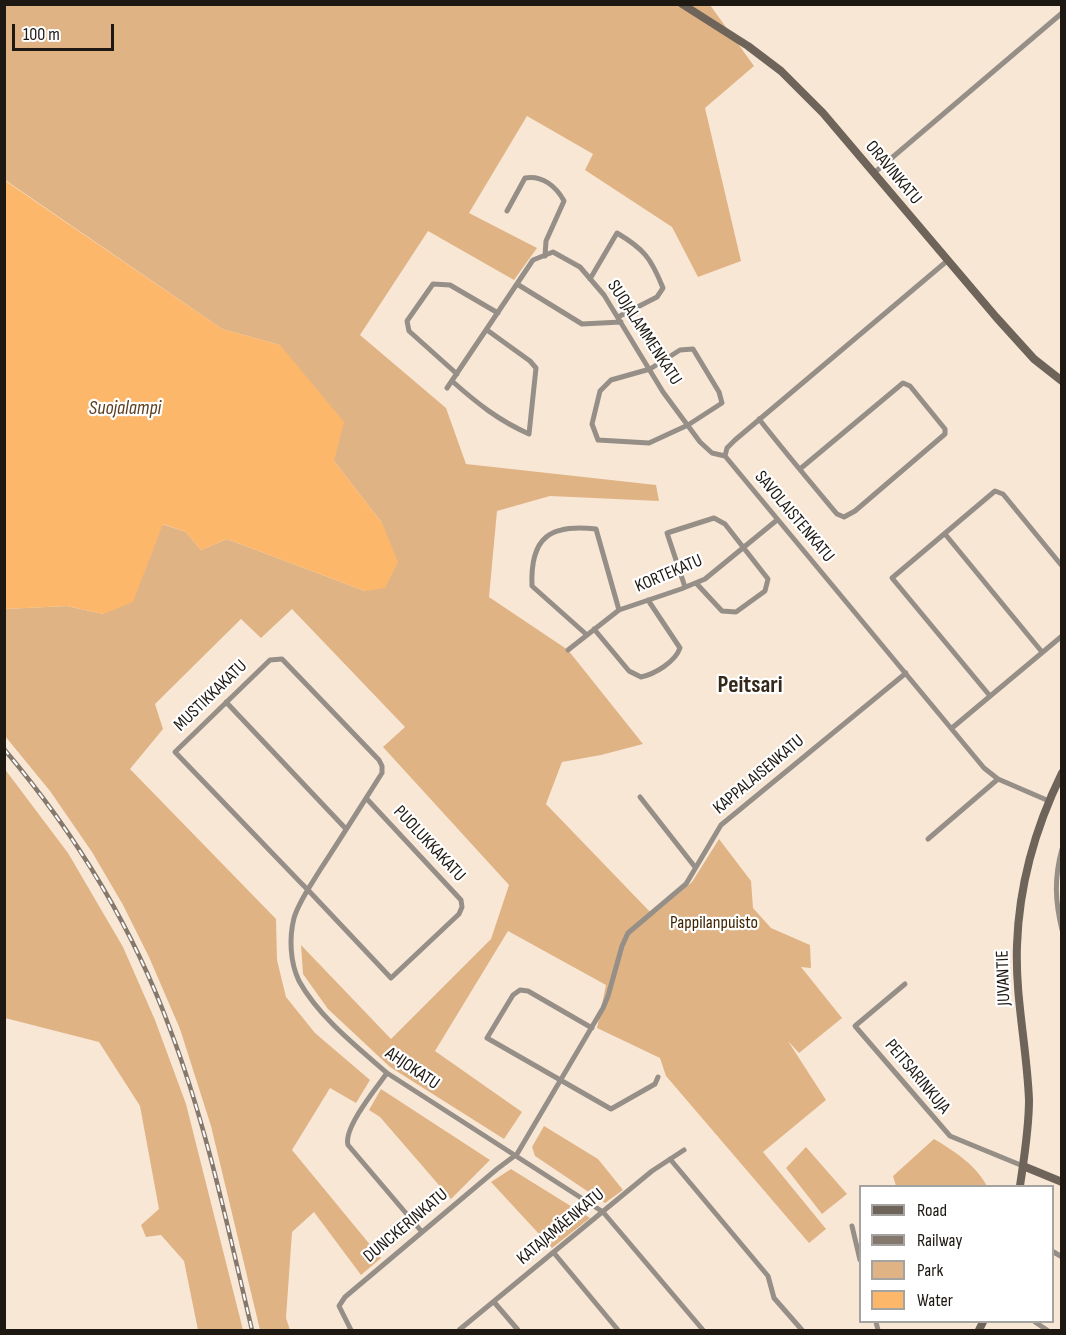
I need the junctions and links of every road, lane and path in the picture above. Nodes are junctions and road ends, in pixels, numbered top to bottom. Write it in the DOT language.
graph roads {
  1 [pos="685,5"];
  2 [pos="1062,13"];
  3 [pos="874,173"];
  4 [pos="507,211"];
  5 [pos="545,256"];
  6 [pos="947,261"];
  7 [pos="590,279"];
  8 [pos="517,284"];
  9 [pos="498,313"];
  10 [pos="619,320"];
  11 [pos="486,330"];
  12 [pos="650,369"];
  13 [pos="457,374"];
  14 [pos="453,381"];
  15 [pos="1062,381"];
  16 [pos="447,388"];
  17 [pos="759,419"];
  18 [pos="688,425"];
  19 [pos="725,456"];
  20 [pos="800,469"];
  21 [pos="777,520"];
  22 [pos="945,534"];
  23 [pos="744,547"];
  24 [pos="1062,566"];
  25 [pos="696,583"];
  26 [pos="685,587"];
  27 [pos="648,600"];
  28 [pos="619,610"];
  29 [pos="594,629"];
  30 [pos="587,635"];
  31 [pos="1062,636"];
  32 [pos="568,650"];
  33 [pos="1042,652"];
  34 [pos="906,673"];
  35 [pos="990,696"];
  36 [pos="226,702"];
  37 [pos="952,728"];
  38 [pos="379,760"];
  39 [pos="1062,773"];
  40 [pos="998,779"];
  41 [pos="640,797"];
  42 [pos="366,798"];
  43 [pos="1049,801"];
  44 [pos="346,829"];
  45 [pos="928,839"];
  46 [pos="1062,849"];
  47 [pos="695,867"];
  48 [pos="1058,879"];
  49 [pos="308,890"];
  50 [pos="1062,930"];
  51 [pos="905,984"];
  52 [pos="592,1028"];
  53 [pos="387,1073"];
  54 [pos="658,1077"];
  55 [pos="562,1080"];
  56 [pos="684,1150"];
  57 [pos="517,1154"];
  58 [pos="670,1159"];
  59 [pos="1023,1166"];
  60 [pos="1062,1182"];
  61 [pos="1020,1185"];
  62 [pos="603,1212"];
  63 [pos="852,1226"];
  64 [pos="422,1232"];
  65 [pos="859,1252"];
  66 [pos="554,1253"];
  67 [pos="495,1302"];
  68 [pos="351,1330"];
  69 [pos="459,1330"];
  70 [pos="518,1330"];
  71 [pos="618,1330"];
  72 [pos="703,1330"];
  73 [pos="802,1330"];
  1 -- 3 [label="street, ORAVINKATU"];
  2 -- 3 [label="street"];
  3 -- 6 [label="street, ORAVINKATU"];
  4 -- 5 [label="street"];
  5 -- 7 [label="street, SUOJALAMMENKATU"];
  5 -- 8 [label="street"];
  6 -- 15 [label="street, ORAVINKATU"];
  6 -- 17 [label="street"];
  7 -- 10 [label="street, SUOJALAMMENKATU"];
  7 -- 10 [label="street"];
  8 -- 9 [label="street"];
  8 -- 10 [label="street"];
  9 -- 11 [label="street"];
  9 -- 13 [label="street"];
  10 -- 12 [label="street, SUOJALAMMENKATU"];
  11 -- 13 [label="street"];
  11 -- 14 [label="street"];
  12 -- 18 [label="street, SUOJALAMMENKATU"];
  12 -- 18 [label="street"];
  12 -- 18 [label="street"];
  13 -- 14 [label="street"];
  14 -- 16 [label="street"];
  17 -- 19 [label="street"];
  17 -- 20 [label="street"];
  18 -- 19 [label="street, SUOJALAMMENKATU"];
  19 -- 21 [label="street, SAVOLAISTENKATU"];
  20 -- 20 [label="street"];
  21 -- 23 [label="street, KORTEKATU"];
  21 -- 34 [label="street, SAVOLAISTENKATU"];
  22 -- 24 [label="street"];
  22 -- 33 [label="street"];
  22 -- 35 [label="street"];
  23 -- 25 [label="street, KORTEKATU"];
  23 -- 25 [label="street"];
  23 -- 26 [label="street"];
  25 -- 26 [label="street, KORTEKATU"];
  26 -- 27 [label="street, KORTEKATU"];
  27 -- 28 [label="street, KORTEKATU"];
  27 -- 29 [label="street"];
  28 -- 29 [label="street, KORTEKATU"];
  28 -- 30 [label="street"];
  29 -- 30 [label="street, KORTEKATU"];
  30 -- 32 [label="street, KORTEKATU"];
  31 -- 33 [label="street"];
  33 -- 35 [label="street"];
  34 -- 37 [label="street, SAVOLAISTENKATU"];
  34 -- 47 [label="street, KAPPALAISENKATU"];
  35 -- 37 [label="street"];
  36 -- 38 [label="street, MUSTIKKAKATU"];
  36 -- 44 [label="street"];
  36 -- 49 [label="street, MUSTIKKAKATU"];
  37 -- 40 [label="street, SAVOLAISTENKATU"];
  38 -- 42 [label="street, AHJOKATU"];
  39 -- 43 [label="street, JUVANTIE"];
  40 -- 43 [label="street, SAVOLAISTENKATU"];
  40 -- 45 [label="street"];
  41 -- 47 [label="street"];
  42 -- 44 [label="street, AHJOKATU"];
  42 -- 49 [label="street, PUOLUKKAKATU"];
  43 -- 59 [label="street, JUVANTIE"];
  44 -- 49 [label="street, AHJOKATU"];
  46 -- 48 [label="street"];
  47 -- 52 [label="street, KAPPALAISENKATU"];
  48 -- 50 [label="street"];
  49 -- 53 [label="street, AHJOKATU"];
  51 -- 59 [label="street, PEITSARINKUJA"];
  52 -- 55 [label="street, KAPPALAISENKATU"];
  52 -- 55 [label="street"];
  53 -- 57 [label="street, AHJOKATU"];
  53 -- 64 [label="street"];
  54 -- 55 [label="street"];
  55 -- 57 [label="street, KAPPALAISENKATU"];
  56 -- 58 [label="street, KATAJAMÄENKATU"];
  57 -- 62 [label="street, AHJOKATU"];
  57 -- 64 [label="street, DUNCKERINKATU"];
  58 -- 62 [label="street, KATAJAMÄENKATU"];
  58 -- 73 [label="street"];
  59 -- 60 [label="street"];
  59 -- 61 [label="street, JUVANTIE"];
  62 -- 66 [label="street, KATAJAMÄENKATU"];
  62 -- 72 [label="street, AHJOKATU"];
  63 -- 65 [label="street"];
  64 -- 68 [label="street, DUNCKERINKATU"];
  66 -- 67 [label="street, KATAJAMÄENKATU"];
  66 -- 71 [label="street"];
  67 -- 69 [label="street, KATAJAMÄENKATU"];
  67 -- 70 [label="street"];
}
